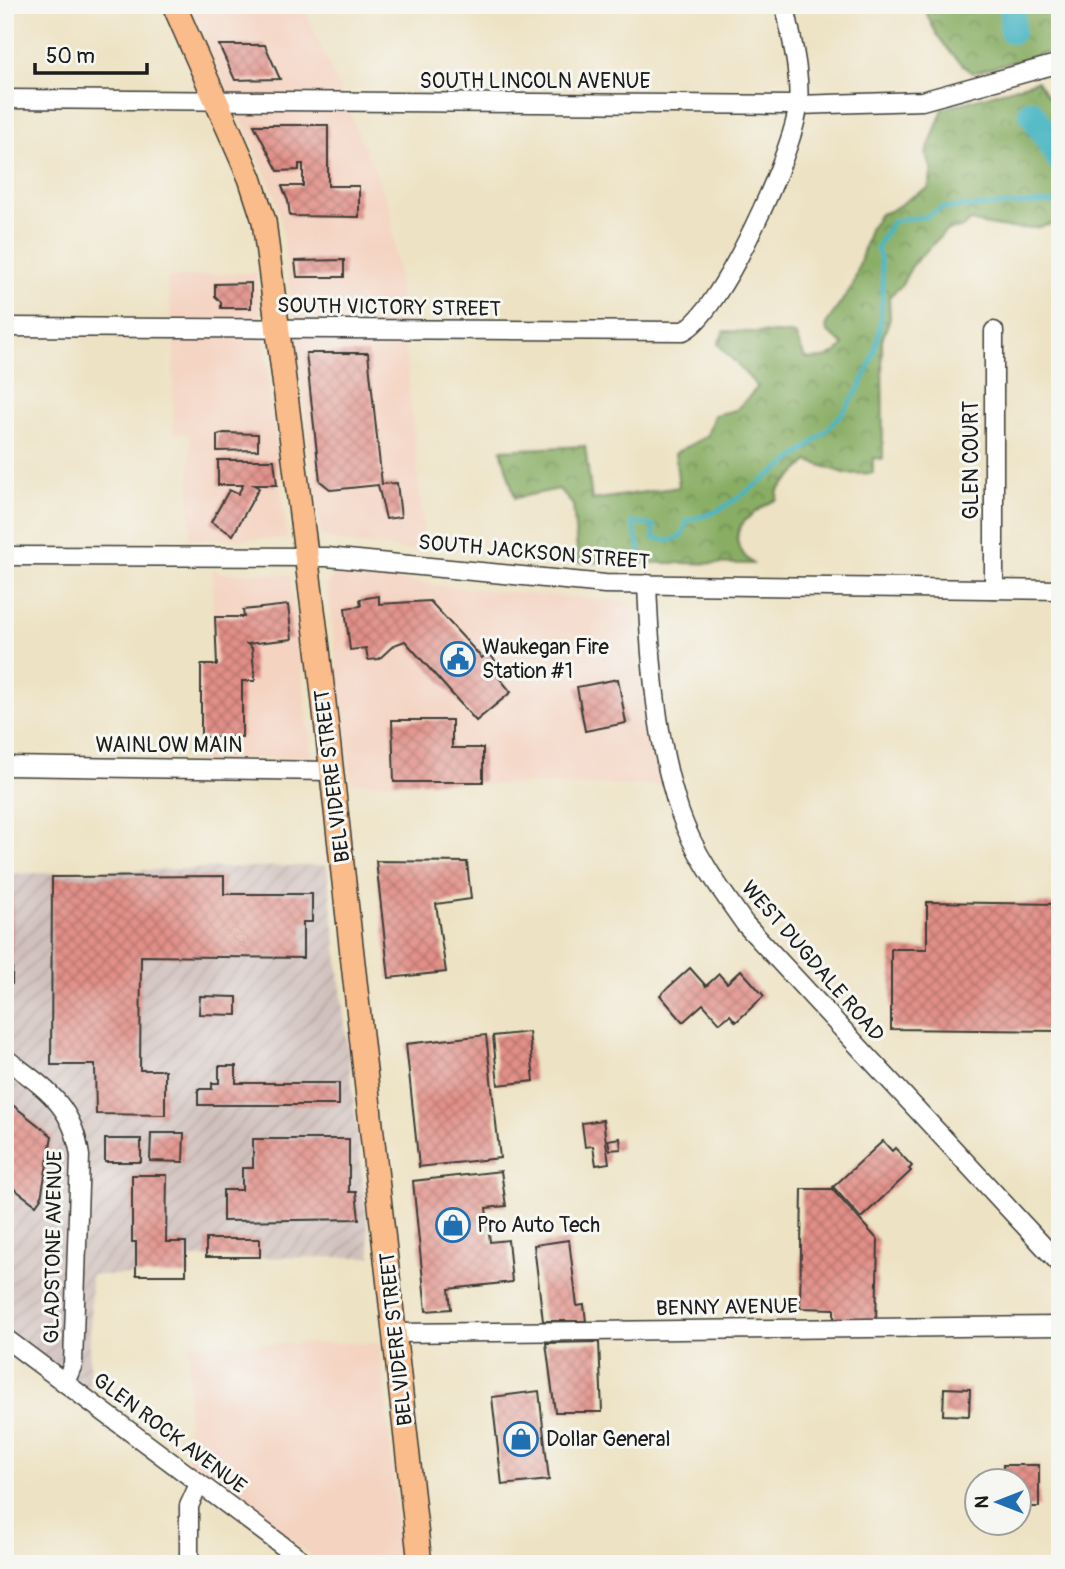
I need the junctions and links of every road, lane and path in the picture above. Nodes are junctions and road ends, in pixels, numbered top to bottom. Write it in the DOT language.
graph roads {
  1 [pos="174,5"];
  2 [pos="785,5"];
  3 [pos="1060,63"];
  4 [pos="5,99"];
  5 [pos="216,102"];
  6 [pos="798,105"];
  7 [pos="5,327"];
  8 [pos="278,329"];
  9 [pos="994,331"];
  10 [pos="5,555"];
  11 [pos="307,557"];
  12 [pos="647,584"];
  13 [pos="994,589"];
  14 [pos="1060,590"];
  15 [pos="5,766"];
  16 [pos="331,771"];
  17 [pos="5,1058"];
  18 [pos="1060,1264"];
  19 [pos="1060,1326"];
  20 [pos="395,1333"];
  21 [pos="5,1338"];
  22 [pos="65,1383"];
  23 [pos="199,1484"];
  24 [pos="189,1564"];
  25 [pos="307,1564"];
  26 [pos="420,1564"];
  1 -- 5 [label="main road, BELVIDERE STREET"];
  2 -- 6 [label="street, SOUTH VICTORY STREET"];
  3 -- 6 [label="street, SOUTH LINCOLN AVENUE"];
  4 -- 5 [label="street, SOUTH LINCOLN AVENUE"];
  5 -- 6 [label="street, SOUTH LINCOLN AVENUE"];
  5 -- 8 [label="main road, BELVIDERE STREET"];
  6 -- 8 [label="street, SOUTH VICTORY STREET"];
  7 -- 8 [label="street, SOUTH VICTORY STREET"];
  8 -- 11 [label="main road, BELVIDERE STREET"];
  9 -- 13 [label="street, GLEN COURT"];
  10 -- 11 [label="street, SOUTH JACKSON STREET"];
  11 -- 12 [label="street, SOUTH JACKSON STREET"];
  11 -- 16 [label="main road, BELVIDERE STREET"];
  12 -- 13 [label="street, SOUTH JACKSON STREET"];
  12 -- 18 [label="street, WEST DUGDALE ROAD"];
  13 -- 14 [label="street, SOUTH JACKSON STREET"];
  15 -- 16 [label="street, WAINLOW MAIN"];
  16 -- 20 [label="main road, BELVIDERE STREET"];
  17 -- 22 [label="street, GLADSTONE AVENUE"];
  19 -- 20 [label="street, BENNY AVENUE"];
  20 -- 26 [label="main road, BELVIDERE STREET"];
  21 -- 22 [label="street, GLEN ROCK AVENUE"];
  22 -- 23 [label="street, GLEN ROCK AVENUE"];
  23 -- 24 [label="street"];
  23 -- 25 [label="street, GLEN ROCK AVENUE"];
}
